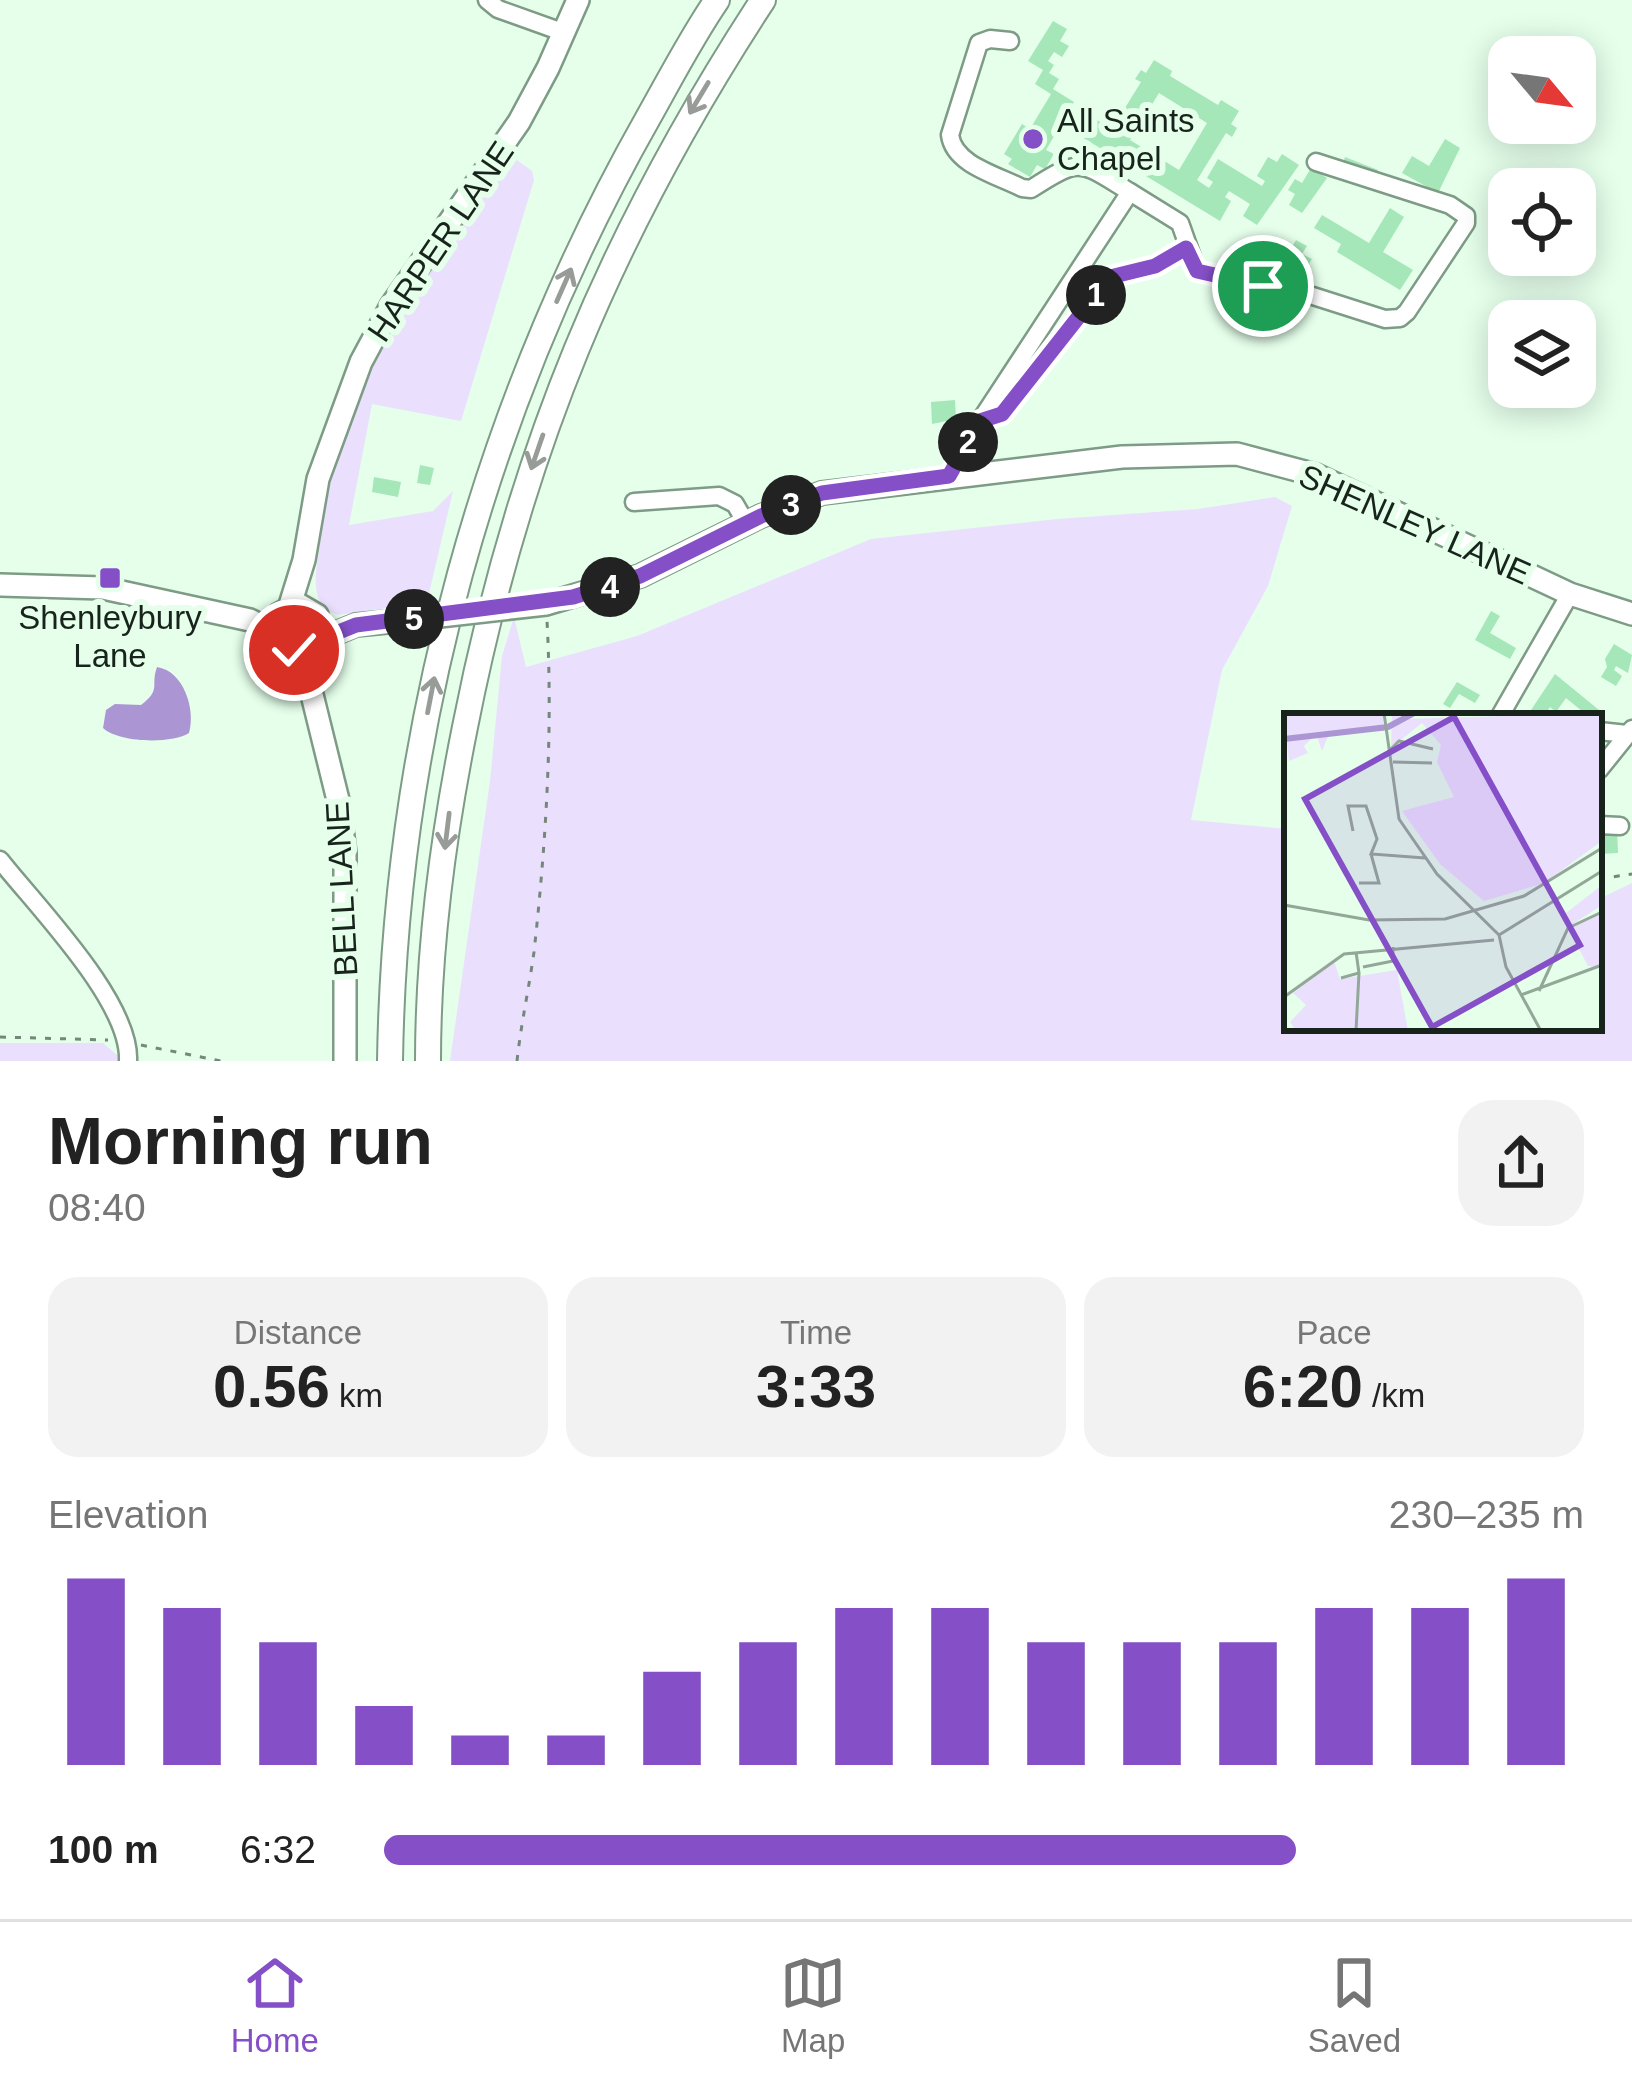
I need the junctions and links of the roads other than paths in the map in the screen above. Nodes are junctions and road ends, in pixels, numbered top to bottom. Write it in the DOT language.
graph roads {
  1 [pos="487,0"];
  2 [pos="578,0"];
  3 [pos="717,0"];
  4 [pos="763,0"];
  5 [pos="566,33"];
  6 [pos="1010,41"];
  7 [pos="1316,162"];
  8 [pos="1130,192"];
  9 [pos="1186,248"];
  10 [pos="980,421"];
  11 [pos="949,476"];
  12 [pos="634,502"];
  13 [pos="746,523"];
  14 [pos="0,585"];
  15 [pos="1570,594"];
  16 [pos="1632,614"];
  17 [pos="295,615"];
  18 [pos="356,625"];
  19 [pos="309,644"];
  20 [pos="1502,713"];
  21 [pos="1629,732"];
  22 [pos="1602,766"];
  23 [pos="1602,825"];
  24 [pos="1620,826"];
  25 [pos="0,860"];
  26 [pos="128,1061"];
  27 [pos="345,1061"];
  28 [pos="390,1061"];
  29 [pos="428,1061"];
  1 -- 5 [label="street"];
  2 -- 5 [label="main road, HARPER LANE"];
  28 -- 3 [label="highway, one-way"];
  4 -- 29 [label="highway, one-way"];
  5 -- 17 [label="main road, HARPER LANE"];
  6 -- 8 [label="street"];
  7 -- 9 [label="street"];
  8 -- 9 [label="street"];
  8 -- 10 [label="street"];
  9 -- 10 [label="street"];
  10 -- 11 [label="street"];
  11 -- 13 [label="main road, SHENLEY LANE"];
  11 -- 15 [label="main road, SHENLEY LANE"];
  12 -- 13 [label="street"];
  13 -- 18 [label="main road, SHENLEY LANE, bridge"];
  14 -- 17 [label="main road"];
  15 -- 16 [label="main road, SHENLEY LANE"];
  15 -- 20 [label="street"];
  17 -- 18 [label="main road, SHENLEY LANE"];
  17 -- 19 [label="main road, BELL LANE"];
  17 -- 19 [label="main road"];
  18 -- 19 [label="main road, SHENLEY LANE"];
  19 -- 27 [label="main road, BELL LANE"];
  21 -- 22 [label="street"];
  23 -- 24 [label="street"];
  25 -- 26 [label="street"];
}
